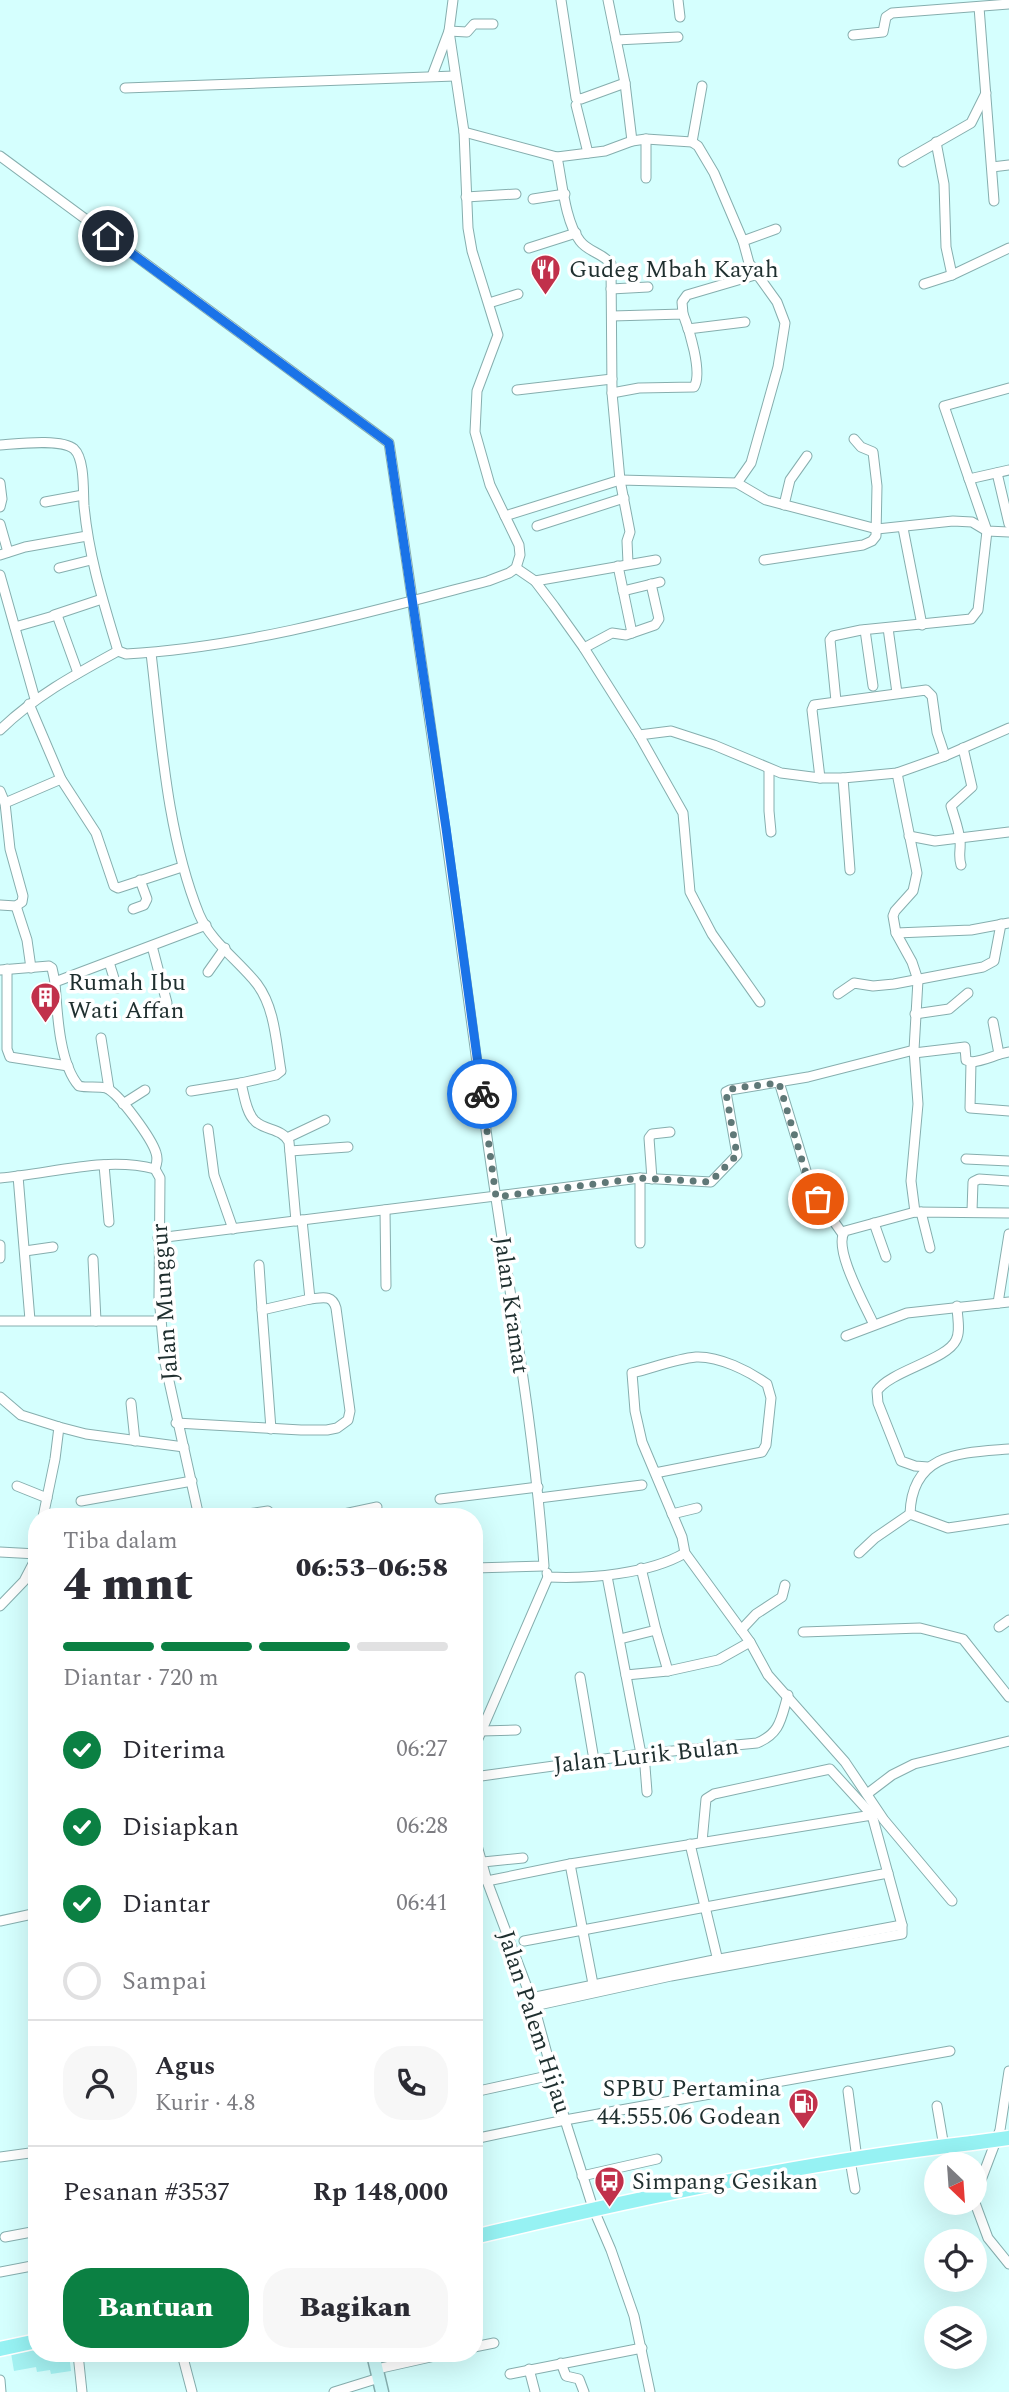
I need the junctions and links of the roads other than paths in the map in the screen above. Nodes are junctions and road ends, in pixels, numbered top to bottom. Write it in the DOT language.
graph roads {
  1 [pos="453,0"];
  2 [pos="561,0"];
  3 [pos="608,0"];
  4 [pos="678,0"];
  5 [pos="1009,4"];
  6 [pos="979,7"];
  7 [pos="680,17"];
  8 [pos="493,24"];
  9 [pos="449,31"];
  10 [pos="853,35"];
  11 [pos="678,37"];
  12 [pos="616,40"];
  13 [pos="432,76"];
  14 [pos="455,76"];
  15 [pos="625,83"];
  16 [pos="702,86"];
  17 [pos="125,88"];
  18 [pos="987,91"];
  19 [pos="576,105"];
  20 [pos="464,132"];
  21 [pos="646,139"];
  22 [pos="632,141"];
  23 [pos="692,142"];
  24 [pos="936,142"];
  25 [pos="588,153"];
  26 [pos="0,156"];
  27 [pos="557,157"];
  28 [pos="903,162"];
  29 [pos="1009,165"];
  30 [pos="992,167"];
  31 [pos="646,178"];
  32 [pos="516,194"];
  33 [pos="565,194"];
  34 [pos="466,197"];
  35 [pos="533,199"];
  36 [pos="994,201"];
  37 [pos="776,229"];
  38 [pos="576,233"];
  39 [pos="743,241"];
  40 [pos="528,248"];
  41 [pos="1009,248"];
  42 [pos="755,275"];
  43 [pos="952,275"];
  44 [pos="924,284"];
  45 [pos="648,288"];
  46 [pos="611,289"];
  47 [pos="518,293"];
  48 [pos="489,303"];
  49 [pos="682,314"];
  50 [pos="612,316"];
  51 [pos="745,322"];
  52 [pos="688,329"];
  53 [pos="612,379"];
  54 [pos="1009,387"];
  55 [pos="517,390"];
  56 [pos="612,393"];
  57 [pos="854,439"];
  58 [pos="0,445"];
  59 [pos="807,456"];
  60 [pos="1009,470"];
  61 [pos="997,473"];
  62 [pos="969,479"];
  63 [pos="620,480"];
  64 [pos="0,483"];
  65 [pos="737,483"];
  66 [pos="83,495"];
  67 [pos="624,498"];
  68 [pos="45,502"];
  69 [pos="784,505"];
  70 [pos="0,507"];
  71 [pos="505,516"];
  72 [pos="0,524"];
  73 [pos="1009,524"];
  74 [pos="537,526"];
  75 [pos="877,528"];
  76 [pos="902,528"];
  77 [pos="987,531"];
  78 [pos="1009,532"];
  79 [pos="87,536"];
  80 [pos="4,554"];
  81 [pos="91,560"];
  82 [pos="656,560"];
  83 [pos="764,560"];
  84 [pos="628,563"];
  85 [pos="618,566"];
  86 [pos="58,568"];
  87 [pos="516,568"];
  88 [pos="0,575"];
  89 [pos="535,581"];
  90 [pos="624,591"];
  91 [pos="102,599"];
  92 [pos="413,601"];
  93 [pos="54,615"];
  94 [pos="922,625"];
  95 [pos="15,627"];
  96 [pos="888,628"];
  97 [pos="865,630"];
  98 [pos="632,633"];
  99 [pos="584,648"];
  100 [pos="118,651"];
  101 [pos="151,653"];
  102 [pos="78,673"];
  103 [pos="873,686"];
  104 [pos="897,693"];
  105 [pos="32,701"];
  106 [pos="836,701"];
  107 [pos="1009,727"];
  108 [pos="0,730"];
  109 [pos="639,735"];
  110 [pos="963,748"];
  111 [pos="945,756"];
  112 [pos="769,769"];
  113 [pos="897,773"];
  114 [pos="820,778"];
  115 [pos="843,778"];
  116 [pos="61,779"];
  117 [pos="0,791"];
  118 [pos="5,803"];
  119 [pos="771,832"];
  120 [pos="1009,832"];
  121 [pos="909,836"];
  122 [pos="960,839"];
  123 [pos="961,865"];
  124 [pos="182,867"];
  125 [pos="850,870"];
  126 [pos="141,880"];
  127 [pos="0,905"];
  128 [pos="16,906"];
  129 [pos="133,909"];
  130 [pos="1005,923"];
  131 [pos="205,925"];
  132 [pos="896,933"];
  133 [pos="152,946"];
  134 [pos="225,948"];
  135 [pos="109,962"];
  136 [pos="31,968"];
  137 [pos="3,969"];
  138 [pos="208,972"];
  139 [pos="918,980"];
  140 [pos="55,982"];
  141 [pos="117,988"];
  142 [pos="838,993"];
  143 [pos="968,993"];
  144 [pos="760,1002"];
  145 [pos="167,1003"];
  146 [pos="915,1014"];
  147 [pos="993,1022"];
  148 [pos="101,1038"];
  149 [pos="914,1051"];
  150 [pos="1004,1053"];
  151 [pos="971,1062"];
  152 [pos="68,1066"];
  153 [pos="241,1083"];
  154 [pos="779,1083"];
  155 [pos="109,1090"];
  156 [pos="145,1090"];
  157 [pos="191,1091"];
  158 [pos="122,1104"];
  159 [pos="1009,1111"];
  160 [pos="325,1120"];
  161 [pos="208,1129"];
  162 [pos="670,1132"];
  163 [pos="287,1138"];
  164 [pos="348,1147"];
  165 [pos="290,1151"];
  166 [pos="966,1159"];
  167 [pos="1009,1161"];
  168 [pos="104,1164"];
  169 [pos="155,1169"];
  170 [pos="18,1177"];
  171 [pos="0,1178"];
  172 [pos="640,1178"];
  173 [pos="652,1178"];
  174 [pos="1009,1181"];
  175 [pos="496,1197"];
  176 [pos="385,1210"];
  177 [pos="918,1212"];
  178 [pos="972,1212"];
  179 [pos="1009,1213"];
  180 [pos="299,1221"];
  181 [pos="109,1222"];
  182 [pos="874,1223"];
  183 [pos="233,1229"];
  184 [pos="842,1233"];
  185 [pos="1009,1234"];
  186 [pos="158,1238"];
  187 [pos="640,1243"];
  188 [pos="0,1245"];
  189 [pos="53,1247"];
  190 [pos="930,1248"];
  191 [pos="24,1251"];
  192 [pos="887,1257"];
  193 [pos="0,1258"];
  194 [pos="93,1259"];
  195 [pos="259,1265"];
  196 [pos="386,1286"];
  197 [pos="310,1299"];
  198 [pos="1009,1302"];
  199 [pos="998,1303"];
  200 [pos="957,1306"];
  201 [pos="262,1310"];
  202 [pos="30,1320"];
  203 [pos="0,1321"];
  204 [pos="96,1321"];
  205 [pos="161,1321"];
  206 [pos="873,1324"];
  207 [pos="846,1336"];
  208 [pos="0,1397"];
  209 [pos="131,1403"];
  210 [pos="176,1423"];
  211 [pos="58,1427"];
  212 [pos="271,1429"];
  213 [pos="135,1441"];
  214 [pos="184,1447"];
  215 [pos="1009,1449"];
  216 [pos="928,1467"];
  217 [pos="655,1473"];
  218 [pos="192,1481"];
  219 [pos="642,1485"];
  220 [pos="17,1486"];
  221 [pos="538,1487"];
  222 [pos="47,1498"];
  223 [pos="539,1498"];
  224 [pos="440,1499"];
  225 [pos="81,1501"];
  226 [pos="377,1507"];
  227 [pos="45,1508"];
  228 [pos="197,1508"];
  229 [pos="372,1508"];
  230 [pos="697,1508"];
  231 [pos="672,1514"];
  232 [pos="910,1514"];
  233 [pos="1009,1518"];
  234 [pos="0,1552"];
  235 [pos="685,1553"];
  236 [pos="859,1553"];
  237 [pos="28,1554"];
  238 [pos="544,1566"];
  239 [pos="641,1567"];
  240 [pos="483,1568"];
  241 [pos="28,1573"];
  242 [pos="607,1576"];
  243 [pos="548,1577"];
  244 [pos="785,1585"];
  245 [pos="0,1606"];
  246 [pos="1009,1620"];
  247 [pos="999,1627"];
  248 [pos="656,1630"];
  249 [pos="741,1630"];
  250 [pos="803,1632"];
  251 [pos="620,1639"];
  252 [pos="750,1642"];
  253 [pos="668,1671"];
  254 [pos="626,1675"];
  255 [pos="580,1676"];
  256 [pos="788,1695"];
  257 [pos="1009,1698"];
  258 [pos="483,1726"];
  259 [pos="516,1730"];
  260 [pos="483,1731"];
  261 [pos="1009,1741"];
  262 [pos="643,1754"];
  263 [pos="594,1760"];
  264 [pos="483,1776"];
  265 [pos="647,1792"];
  266 [pos="867,1794"];
  267 [pos="872,1815"];
  268 [pos="702,1842"];
  269 [pos="690,1844"];
  270 [pos="523,1858"];
  271 [pos="483,1862"];
  272 [pos="570,1864"];
  273 [pos="888,1873"];
  274 [pos="487,1881"];
  275 [pos="952,1901"];
  276 [pos="704,1906"];
  277 [pos="28,1915"];
  278 [pos="0,1921"];
  279 [pos="581,1929"];
  280 [pos="524,1941"];
  281 [pos="718,1964"];
  282 [pos="593,1984"];
  283 [pos="532,2002"];
  284 [pos="950,2051"];
  285 [pos="1009,2071"];
  286 [pos="552,2076"];
  287 [pos="483,2090"];
  288 [pos="848,2091"];
  289 [pos="937,2106"];
  290 [pos="565,2119"];
  291 [pos="483,2137"];
  292 [pos="1009,2138"];
  293 [pos="944,2147"];
  294 [pos="28,2153"];
  295 [pos="0,2157"];
  296 [pos="657,2159"];
  297 [pos="853,2160"];
  298 [pos="987,2164"];
  299 [pos="582,2176"];
  300 [pos="855,2189"];
  301 [pos="593,2208"];
  302 [pos="980,2216"];
  303 [pos="28,2233"];
  304 [pos="483,2236"];
  305 [pos="5,2237"];
  306 [pos="1009,2264"];
  307 [pos="28,2267"];
  308 [pos="0,2273"];
  309 [pos="28,2343"];
  310 [pos="494,2343"];
  311 [pos="483,2345"];
  312 [pos="642,2348"];
  313 [pos="0,2349"];
  314 [pos="79,2362"];
  315 [pos="184,2362"];
  316 [pos="375,2362"];
  317 [pos="416,2362"];
  318 [pos="561,2363"];
  319 [pos="529,2369"];
  320 [pos="378,2373"];
  321 [pos="510,2375"];
  322 [pos="0,2380"];
  323 [pos="548,2389"];
  324 [pos="1,2392"];
  325 [pos="82,2392"];
  326 [pos="192,2392"];
  327 [pos="334,2392"];
  328 [pos="382,2392"];
  329 [pos="536,2392"];
  330 [pos="584,2392"];
  331 [pos="650,2392"];
  1 -- 9 [label="street"];
  2 -- 15 [label="street"];
  3 -- 12 [label="street"];
  4 -- 7 [label="street"];
  5 -- 6 [label="street"];
  6 -- 10 [label="street"];
  6 -- 18 [label="street"];
  8 -- 9 [label="street"];
  9 -- 13 [label="street"];
  9 -- 14 [label="street"];
  11 -- 12 [label="street"];
  12 -- 15 [label="street"];
  13 -- 14 [label="street"];
  13 -- 17 [label="street"];
  14 -- 20 [label="street"];
  15 -- 22 [label="street"];
  16 -- 23 [label="street"];
  18 -- 24 [label="street"];
  18 -- 30 [label="street"];
  19 -- 25 [label="street"];
  20 -- 27 [label="street"];
  20 -- 34 [label="street"];
  21 -- 22 [label="street"];
  21 -- 23 [label="street"];
  21 -- 31 [label="street"];
  22 -- 25 [label="street"];
  23 -- 39 [label="street"];
  24 -- 28 [label="street"];
  24 -- 43 [label="street"];
  25 -- 27 [label="street"];
  26 -- 92 [label="street, Jalan Kramat"];
  27 -- 33 [label="street"];
  29 -- 30 [label="street"];
  30 -- 36 [label="street"];
  32 -- 34 [label="street"];
  33 -- 35 [label="street"];
  33 -- 38 [label="street"];
  34 -- 48 [label="street"];
  37 -- 39 [label="street"];
  38 -- 40 [label="street"];
  38 -- 46 [label="street"];
  39 -- 42 [label="street"];
  41 -- 43 [label="street"];
  42 -- 49 [label="street"];
  42 -- 65 [label="street"];
  43 -- 44 [label="street"];
  45 -- 46 [label="street"];
  46 -- 50 [label="street"];
  47 -- 48 [label="street"];
  48 -- 71 [label="street"];
  49 -- 50 [label="street"];
  49 -- 52 [label="street"];
  50 -- 53 [label="street"];
  51 -- 52 [label="street"];
  52 -- 56 [label="street"];
  53 -- 55 [label="street"];
  53 -- 56 [label="street"];
  54 -- 62 [label="street"];
  56 -- 63 [label="street"];
  57 -- 75 [label="street"];
  58 -- 66 [label="street"];
  59 -- 69 [label="street"];
  60 -- 61 [label="street"];
  61 -- 62 [label="street"];
  61 -- 73 [label="street"];
  62 -- 77 [label="street"];
  63 -- 65 [label="street"];
  63 -- 67 [label="street"];
  63 -- 71 [label="street"];
  64 -- 70 [label="street"];
  65 -- 69 [label="street"];
  66 -- 68 [label="street"];
  66 -- 79 [label="street"];
  67 -- 74 [label="street"];
  67 -- 84 [label="street"];
  69 -- 75 [label="street"];
  71 -- 87 [label="street"];
  72 -- 80 [label="street"];
  75 -- 76 [label="street"];
  75 -- 83 [label="street"];
  76 -- 77 [label="street"];
  76 -- 94 [label="street"];
  77 -- 78 [label="street"];
  77 -- 94 [label="street"];
  79 -- 80 [label="street"];
  79 -- 81 [label="street"];
  81 -- 86 [label="street"];
  81 -- 91 [label="street"];
  82 -- 84 [label="street"];
  84 -- 85 [label="street"];
  85 -- 89 [label="street"];
  85 -- 90 [label="street"];
  87 -- 89 [label="street"];
  87 -- 92 [label="street"];
  88 -- 95 [label="street"];
  89 -- 99 [label="street"];
  90 -- 98 [label="street"];
  90 -- 98 [label="street"];
  91 -- 93 [label="street"];
  91 -- 100 [label="street"];
  92 -- 101 [label="street"];
  92 -- 175 [label="street, Jalan Kramat"];
  93 -- 95 [label="street"];
  93 -- 102 [label="street"];
  94 -- 96 [label="street"];
  95 -- 105 [label="street"];
  96 -- 97 [label="street"];
  96 -- 104 [label="street"];
  97 -- 103 [label="street"];
  97 -- 106 [label="street"];
  98 -- 99 [label="street"];
  99 -- 109 [label="street"];
  100 -- 101 [label="street"];
  100 -- 102 [label="street"];
  101 -- 124 [label="street"];
  102 -- 105 [label="street"];
  104 -- 106 [label="street"];
  104 -- 111 [label="street"];
  105 -- 108 [label="street"];
  105 -- 116 [label="street"];
  106 -- 114 [label="street"];
  107 -- 110 [label="street"];
  109 -- 112 [label="street"];
  109 -- 144 [label="street"];
  110 -- 111 [label="street"];
  110 -- 122 [label="street"];
  111 -- 113 [label="street"];
  112 -- 114 [label="street"];
  112 -- 119 [label="street"];
  113 -- 115 [label="street"];
  113 -- 121 [label="street"];
  114 -- 115 [label="street"];
  115 -- 125 [label="street"];
  116 -- 118 [label="street"];
  116 -- 126 [label="street"];
  117 -- 118 [label="street"];
  118 -- 128 [label="street"];
  120 -- 122 [label="street"];
  121 -- 122 [label="street"];
  121 -- 132 [label="street"];
  122 -- 123 [label="street"];
  124 -- 126 [label="street"];
  124 -- 131 [label="street"];
  126 -- 129 [label="street"];
  127 -- 128 [label="street"];
  128 -- 136 [label="street"];
  130 -- 132 [label="street"];
  130 -- 139 [label="street"];
  131 -- 133 [label="street"];
  131 -- 134 [label="street"];
  132 -- 139 [label="street"];
  133 -- 135 [label="street"];
  133 -- 145 [label="street"];
  134 -- 138 [label="street"];
  134 -- 153 [label="street"];
  135 -- 140 [label="street"];
  135 -- 141 [label="street"];
  136 -- 137 [label="street"];
  136 -- 140 [label="street"];
  137 -- 152 [label="street"];
  139 -- 142 [label="street"];
  139 -- 146 [label="street"];
  140 -- 152 [label="street"];
  143 -- 146 [label="street"];
  146 -- 149 [label="street"];
  147 -- 150 [label="street"];
  148 -- 155 [label="street"];
  149 -- 151 [label="street"];
  149 -- 154 [label="street"];
  149 -- 177 [label="street"];
  150 -- 151 [label="street"];
  151 -- 159 [label="street"];
  152 -- 155 [label="street"];
  153 -- 157 [label="street"];
  153 -- 163 [label="street"];
  154 -- 173 [label="street"];
  154 -- 184 [label="street"];
  155 -- 158 [label="street, Jalan Munggur"];
  156 -- 158 [label="street"];
  158 -- 169 [label="street, Jalan Munggur"];
  160 -- 163 [label="street"];
  161 -- 183 [label="street"];
  162 -- 173 [label="street"];
  163 -- 165 [label="street"];
  164 -- 165 [label="street"];
  165 -- 180 [label="street"];
  166 -- 167 [label="street"];
  168 -- 169 [label="street"];
  168 -- 170 [label="street"];
  168 -- 181 [label="street"];
  169 -- 186 [label="street, Jalan Munggur"];
  170 -- 171 [label="street"];
  170 -- 191 [label="street"];
  172 -- 173 [label="street"];
  172 -- 175 [label="street"];
  172 -- 187 [label="street"];
  174 -- 178 [label="street"];
  175 -- 176 [label="street"];
  175 -- 221 [label="street, Jalan Kramat"];
  176 -- 180 [label="street"];
  176 -- 196 [label="street"];
  177 -- 178 [label="street"];
  177 -- 182 [label="street"];
  177 -- 190 [label="street"];
  178 -- 179 [label="street"];
  180 -- 183 [label="street"];
  180 -- 197 [label="street"];
  182 -- 184 [label="street"];
  182 -- 192 [label="street"];
  183 -- 186 [label="street"];
  184 -- 206 [label="street"];
  185 -- 199 [label="street"];
  186 -- 205 [label="street, Jalan Munggur"];
  188 -- 193 [label="street"];
  189 -- 191 [label="street"];
  191 -- 202 [label="street"];
  194 -- 204 [label="street"];
  195 -- 201 [label="street"];
  197 -- 201 [label="street"];
  197 -- 212 [label="street"];
  198 -- 199 [label="street"];
  199 -- 200 [label="street"];
  200 -- 206 [label="street"];
  200 -- 216 [label="street"];
  201 -- 212 [label="street"];
  202 -- 203 [label="street"];
  202 -- 204 [label="street"];
  204 -- 205 [label="street"];
  205 -- 210 [label="street, Jalan Munggur"];
  206 -- 207 [label="street"];
  208 -- 211 [label="street"];
  209 -- 213 [label="street"];
  210 -- 212 [label="street"];
  210 -- 214 [label="street, Jalan Munggur"];
  211 -- 213 [label="street"];
  211 -- 222 [label="street"];
  213 -- 214 [label="street"];
  214 -- 218 [label="street, Jalan Munggur"];
  215 -- 216 [label="street"];
  216 -- 232 [label="street"];
  217 -- 217 [label="street"];
  217 -- 231 [label="street"];
  218 -- 225 [label="street"];
  218 -- 228 [label="street, Jalan Munggur"];
  219 -- 223 [label="street"];
  220 -- 222 [label="street"];
  221 -- 223 [label="street, Jalan Kramat"];
  221 -- 224 [label="street"];
  222 -- 227 [label="street"];
  223 -- 238 [label="street, Jalan Kramat"];
  226 -- 229 [label="street"];
  230 -- 231 [label="street"];
  231 -- 235 [label="street"];
  232 -- 233 [label="street"];
  232 -- 236 [label="street"];
  234 -- 237 [label="street"];
  235 -- 239 [label="street"];
  235 -- 249 [label="street"];
  238 -- 240 [label="street"];
  238 -- 243 [label="street, Jalan Kramat"];
  239 -- 242 [label="street"];
  239 -- 248 [label="street"];
  241 -- 245 [label="street"];
  242 -- 243 [label="street"];
  242 -- 251 [label="street"];
  243 -- 258 [label="street"];
  244 -- 249 [label="street"];
  246 -- 247 [label="street"];
  248 -- 251 [label="street"];
  248 -- 253 [label="street"];
  249 -- 252 [label="street"];
  250 -- 257 [label="street"];
  251 -- 254 [label="street"];
  252 -- 253 [label="street"];
  252 -- 256 [label="street"];
  253 -- 254 [label="street"];
  254 -- 262 [label="street"];
  255 -- 263 [label="street"];
  256 -- 262 [label="street, Jalan Lurik Bulan"];
  256 -- 266 [label="street"];
  259 -- 260 [label="street"];
  261 -- 266 [label="street"];
  262 -- 263 [label="street, Jalan Lurik Bulan"];
  262 -- 265 [label="street"];
  263 -- 264 [label="street, Jalan Lurik Bulan"];
  266 -- 275 [label="street"];
  267 -- 268 [label="street"];
  267 -- 268 [label="street"];
  267 -- 273 [label="street"];
  268 -- 269 [label="street"];
  269 -- 272 [label="street"];
  269 -- 276 [label="street"];
  270 -- 271 [label="street"];
  271 -- 274 [label="street, Jalan Palem Hijau"];
  272 -- 274 [label="street"];
  272 -- 279 [label="street"];
  273 -- 276 [label="street"];
  273 -- 281 [label="street"];
  274 -- 283 [label="street, Jalan Palem Hijau"];
  276 -- 279 [label="street"];
  276 -- 281 [label="street"];
  277 -- 278 [label="street"];
  279 -- 280 [label="street"];
  279 -- 282 [label="street"];
  281 -- 282 [label="street"];
  281 -- 283 [label="street"];
  282 -- 283 [label="street"];
  283 -- 286 [label="street, Jalan Palem Hijau"];
  284 -- 290 [label="street"];
  285 -- 298 [label="street"];
  286 -- 287 [label="street"];
  286 -- 290 [label="street, Jalan Palem Hijau"];
  288 -- 297 [label="street"];
  289 -- 293 [label="street"];
  290 -- 291 [label="street"];
  290 -- 299 [label="street, Jalan Palem Hijau"];
  292 -- 293 [label="main road, bridge"];
  293 -- 297 [label="main road"];
  294 -- 295 [label="street"];
  296 -- 299 [label="street"];
  297 -- 300 [label="street"];
  297 -- 301 [label="main road"];
  299 -- 301 [label="street, Jalan Palem Hijau"];
  301 -- 304 [label="main road"];
  301 -- 312 [label="street, Jalan Palem Hijau"];
  302 -- 306 [label="street"];
  303 -- 305 [label="street"];
  307 -- 308 [label="street"];
  309 -- 313 [label="main road"];
  310 -- 311 [label="street"];
  312 -- 318 [label="street"];
  312 -- 331 [label="street, Jalan Palem Hijau"];
  314 -- 325 [label="street"];
  315 -- 326 [label="street"];
  316 -- 320 [label="main road"];
  317 -- 320 [label="street"];
  318 -- 319 [label="street"];
  318 -- 330 [label="street"];
  319 -- 321 [label="street"];
  319 -- 329 [label="street"];
  320 -- 327 [label="street"];
  320 -- 328 [label="main road"];
  322 -- 324 [label="street"];
  323 -- 329 [label="street"];
}
